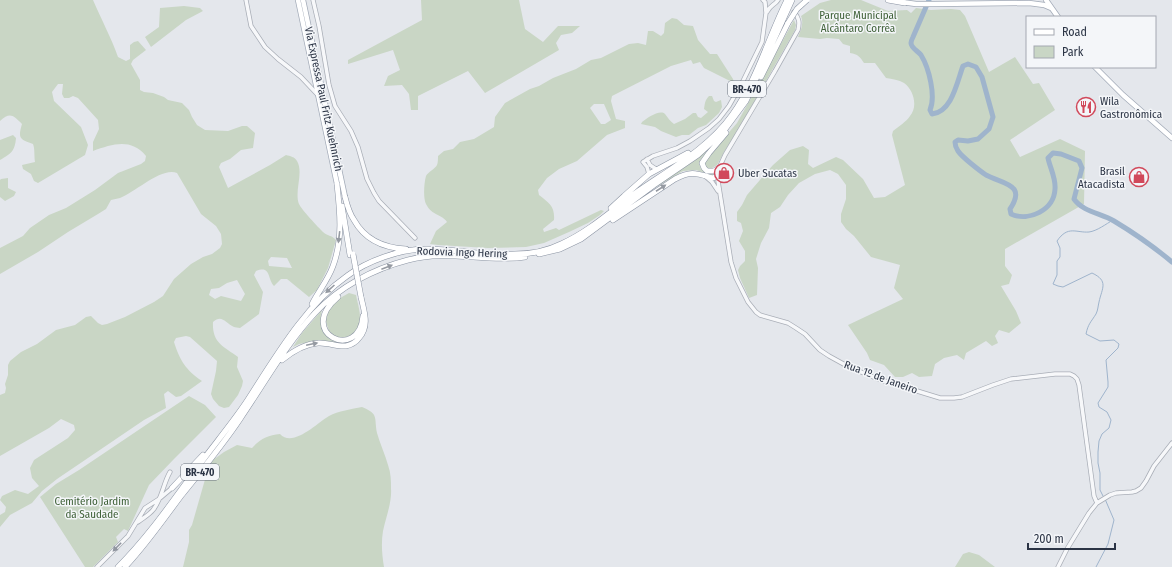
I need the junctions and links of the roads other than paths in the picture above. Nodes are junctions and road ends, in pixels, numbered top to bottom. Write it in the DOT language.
graph roads {
  1 [pos="246,0"];
  2 [pos="298,0"];
  3 [pos="303,0"];
  4 [pos="313,0"];
  5 [pos="792,0"];
  6 [pos="807,0"];
  7 [pos="888,0"];
  8 [pos="894,0"];
  9 [pos="1034,0"];
  10 [pos="1046,0"];
  11 [pos="764,1"];
  12 [pos="780,2"];
  13 [pos="905,3"];
  14 [pos="1029,3"];
  15 [pos="1051,8"];
  16 [pos="793,11"];
  17 [pos="766,13"];
  18 [pos="1057,16"];
  19 [pos="1097,68"];
  20 [pos="319,96"];
  21 [pos="746,101"];
  22 [pos="741,109"];
  23 [pos="1172,138"];
  24 [pos="697,150"];
  25 [pos="647,159"];
  26 [pos="656,169"];
  27 [pos="718,171"];
  28 [pos="649,174"];
  29 [pos="704,175"];
  30 [pos="337,184"];
  31 [pos="719,192"];
  32 [pos="344,197"];
  33 [pos="604,217"];
  34 [pos="415,238"];
  35 [pos="582,239"];
  36 [pos="415,249"];
  37 [pos="352,254"];
  38 [pos="352,283"];
  39 [pos="360,297"];
  40 [pos="306,315"];
  41 [pos="270,374"];
  42 [pos="1172,443"];
  43 [pos="215,444"];
  44 [pos="170,472"];
  45 [pos="165,482"];
  46 [pos="172,488"];
  47 [pos="159,499"];
  48 [pos="1097,503"];
  49 [pos="136,524"];
  50 [pos="96,567"];
  51 [pos="118,567"];
  52 [pos="125,567"];
  53 [pos="1058,567"];
  1 -- 20 [label="street"];
  2 -- 20 [label="main road, Via Expressa Paul Fritz Kuehnrich"];
  3 -- 32 [label="main road, Via Expressa Paul Fritz Kuehnrich"];
  4 -- 34 [label="street"];
  5 -- 21 [label="highway, Rodovia Ingo Hering / BR-470"];
  6 -- 21 [label="highway, bridge"];
  7 -- 13 [label="highway"];
  8 -- 13 [label="main road"];
  9 -- 14 [label="main road"];
  10 -- 15 [label="main road"];
  11 -- 12 [label="street"];
  11 -- 17 [label="street"];
  12 -- 17 [label="street"];
  12 -- 24 [label="highway, Rodovia Ingo Hering / BR-470"];
  13 -- 14 [label="main road"];
  14 -- 15 [label="main road"];
  15 -- 18 [label="main road"];
  16 -- 27 [label="street, Rua 1º de Janeiro"];
  17 -- 25 [label="street"];
  19 -- 23 [label="main road"];
  20 -- 30 [label="main road, Via Expressa Paul Fritz Kuehnrich"];
  21 -- 22 [label="highway, Rodovia Ingo Hering / BR-470"];
  22 -- 27 [label="highway"];
  22 -- 35 [label="highway, Rodovia Ingo Hering / BR-470"];
  24 -- 26 [label="highway"];
  24 -- 33 [label="highway, Rodovia Ingo Hering / BR-470"];
  25 -- 26 [label="street"];
  25 -- 28 [label="street"];
  26 -- 28 [label="highway"];
  27 -- 29 [label="highway"];
  27 -- 31 [label="street, Rua 1º de Janeiro"];
  28 -- 33 [label="highway"];
  29 -- 31 [label="street"];
  35 -- 29 [label="highway, one-way"];
  30 -- 37 [label="highway"];
  30 -- 40 [label="highway, one-way"];
  31 -- 48 [label="street, Rua 1º de Janeiro"];
  32 -- 36 [label="highway"];
  32 -- 37 [label="highway"];
  33 -- 36 [label="highway, Rodovia Ingo Hering / BR-470"];
  38 -- 35 [label="highway, Rodovia Ingo Hering / BR-470, one-way"];
  36 -- 40 [label="highway, Rodovia Ingo Hering / BR-470, one-way"];
  37 -- 39 [label="highway, bridge"];
  38 -- 39 [label="highway"];
  38 -- 41 [label="highway, Rodovia Ingo Hering / BR-470"];
  41 -- 39 [label="highway, one-way"];
  40 -- 43 [label="highway, Rodovia Ingo Hering / BR-470"];
  41 -- 52 [label="highway, Rodovia Ingo Hering / BR-470"];
  42 -- 48 [label="street"];
  43 -- 46 [label="highway"];
  43 -- 51 [label="highway, Rodovia Ingo Hering / BR-470"];
  44 -- 45 [label="street"];
  45 -- 46 [label="street"];
  45 -- 47 [label="street"];
  46 -- 47 [label="street"];
  47 -- 49 [label="street"];
  47 -- 49 [label="street"];
  48 -- 53 [label="street"];
  49 -- 50 [label="street, one-way"];
}
